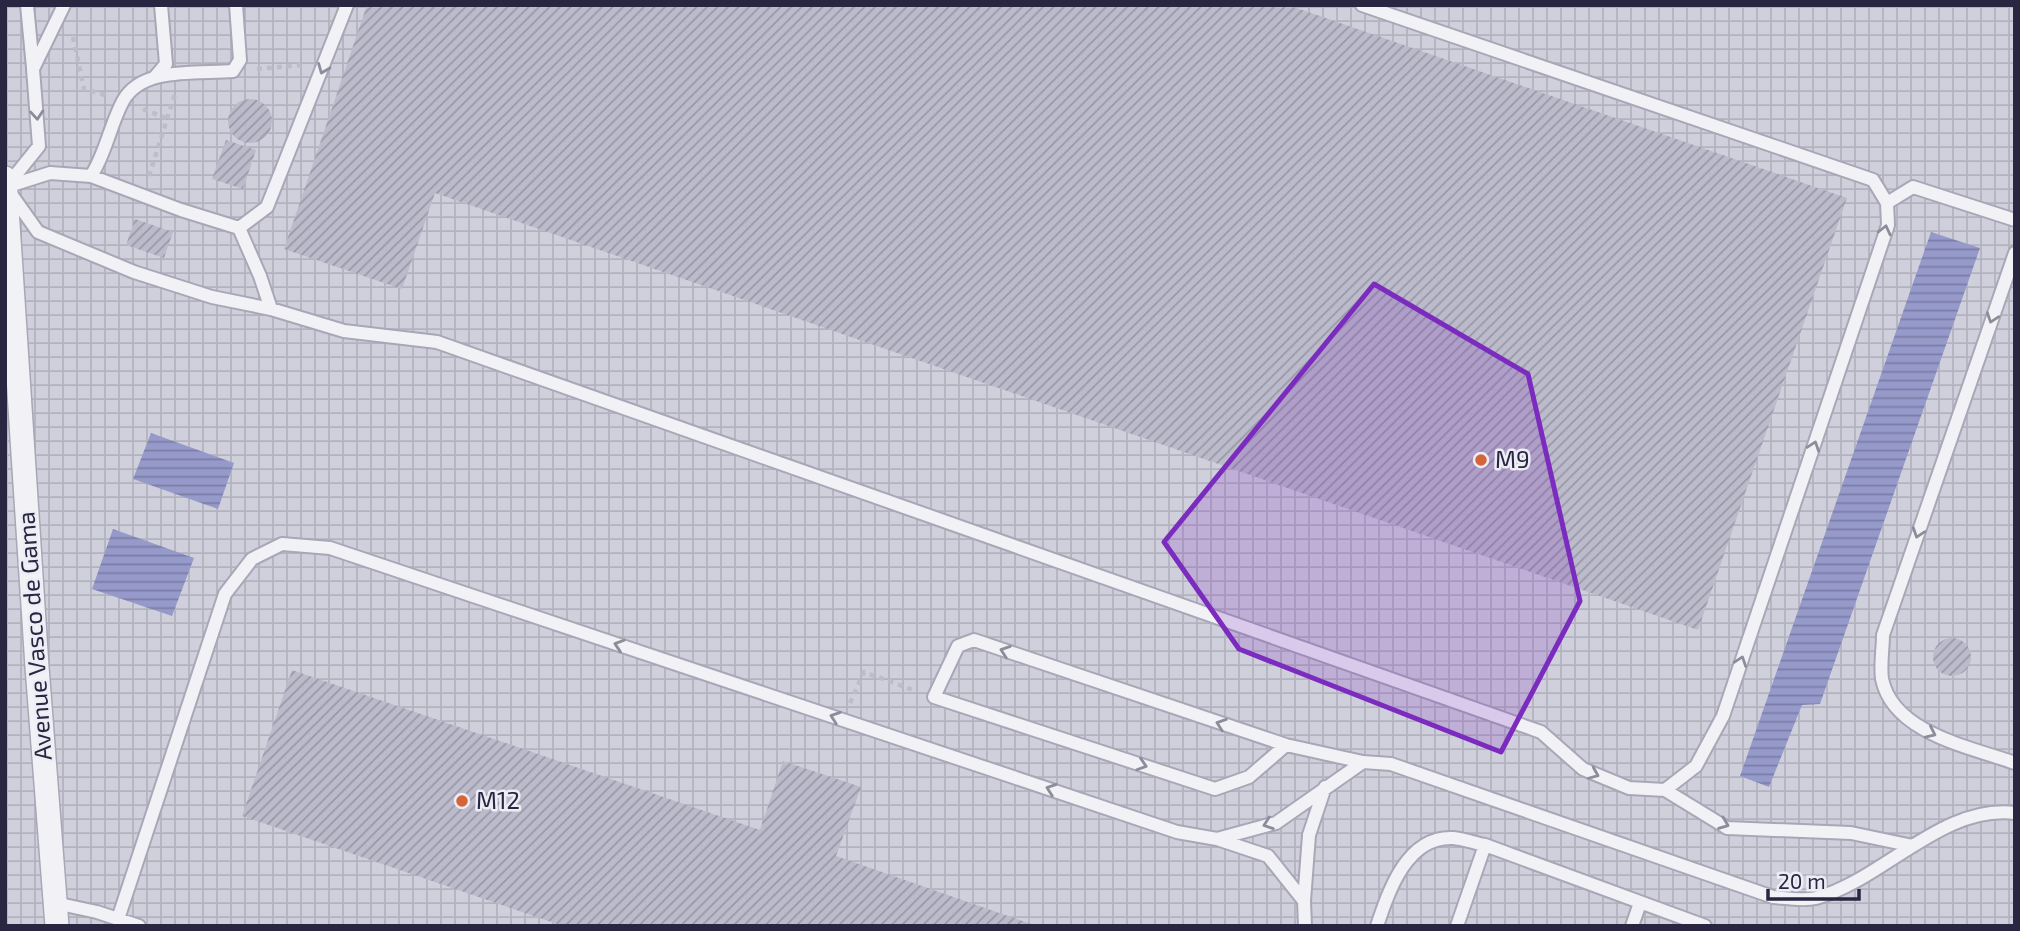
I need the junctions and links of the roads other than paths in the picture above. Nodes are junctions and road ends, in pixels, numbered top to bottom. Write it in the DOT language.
graph roads {
  1 [pos="27,5"];
  2 [pos="64,5"];
  3 [pos="161,5"];
  4 [pos="236,5"];
  5 [pos="347,5"];
  6 [pos="1362,5"];
  7 [pos="33,69"];
  8 [pos="155,77"];
  9 [pos="91,176"];
  10 [pos="5,178"];
  11 [pos="6,187"];
  12 [pos="1887,203"];
  13 [pos="2015,220"];
  14 [pos="239,228"];
  15 [pos="2015,253"];
  16 [pos="271,309"];
  17 [pos="1286,745"];
  18 [pos="1363,762"];
  19 [pos="2015,763"];
  20 [pos="1325,787"];
  21 [pos="1665,790"];
  22 [pos="2015,813"];
  23 [pos="1217,839"];
  24 [pos="1485,845"];
  25 [pos="1913,846"];
  26 [pos="1304,901"];
  27 [pos="1640,903"];
  28 [pos="56,915"];
  29 [pos="118,919"];
  30 [pos="139,926"];
  31 [pos="1305,926"];
  32 [pos="1377,926"];
  33 [pos="1457,926"];
  34 [pos="1632,926"];
  35 [pos="1705,926"];
  1 -- 7 [label="lane"];
  2 -- 7 [label="lane"];
  3 -- 8 [label="lane"];
  4 -- 8 [label="lane"];
  5 -- 14 [label="lane, one-way"];
  6 -- 12 [label="lane"];
  7 -- 11 [label="lane, one-way"];
  8 -- 9 [label="lane"];
  9 -- 11 [label="lane"];
  9 -- 14 [label="lane"];
  10 -- 11 [label="street, Avenue Vasco de Gama"];
  11 -- 16 [label="lane"];
  11 -- 28 [label="street, Avenue Vasco de Gama"];
  12 -- 13 [label="lane"];
  21 -- 12 [label="lane, one-way"];
  14 -- 16 [label="lane"];
  15 -- 19 [label="lane, one-way"];
  16 -- 21 [label="lane, one-way"];
  17 -- 17 [label="lane, one-way"];
  17 -- 18 [label="lane"];
  18 -- 20 [label="lane"];
  18 -- 25 [label="lane"];
  20 -- 23 [label="lane, one-way"];
  20 -- 26 [label="lane"];
  21 -- 25 [label="lane, one-way"];
  22 -- 25 [label="lane"];
  23 -- 26 [label="lane"];
  23 -- 29 [label="lane, one-way"];
  24 -- 27 [label="lane"];
  24 -- 32 [label="lane"];
  24 -- 33 [label="lane"];
  26 -- 31 [label="lane"];
  27 -- 34 [label="lane"];
  27 -- 35 [label="lane"];
  28 -- 29 [label="lane"];
  29 -- 30 [label="lane"];
}
